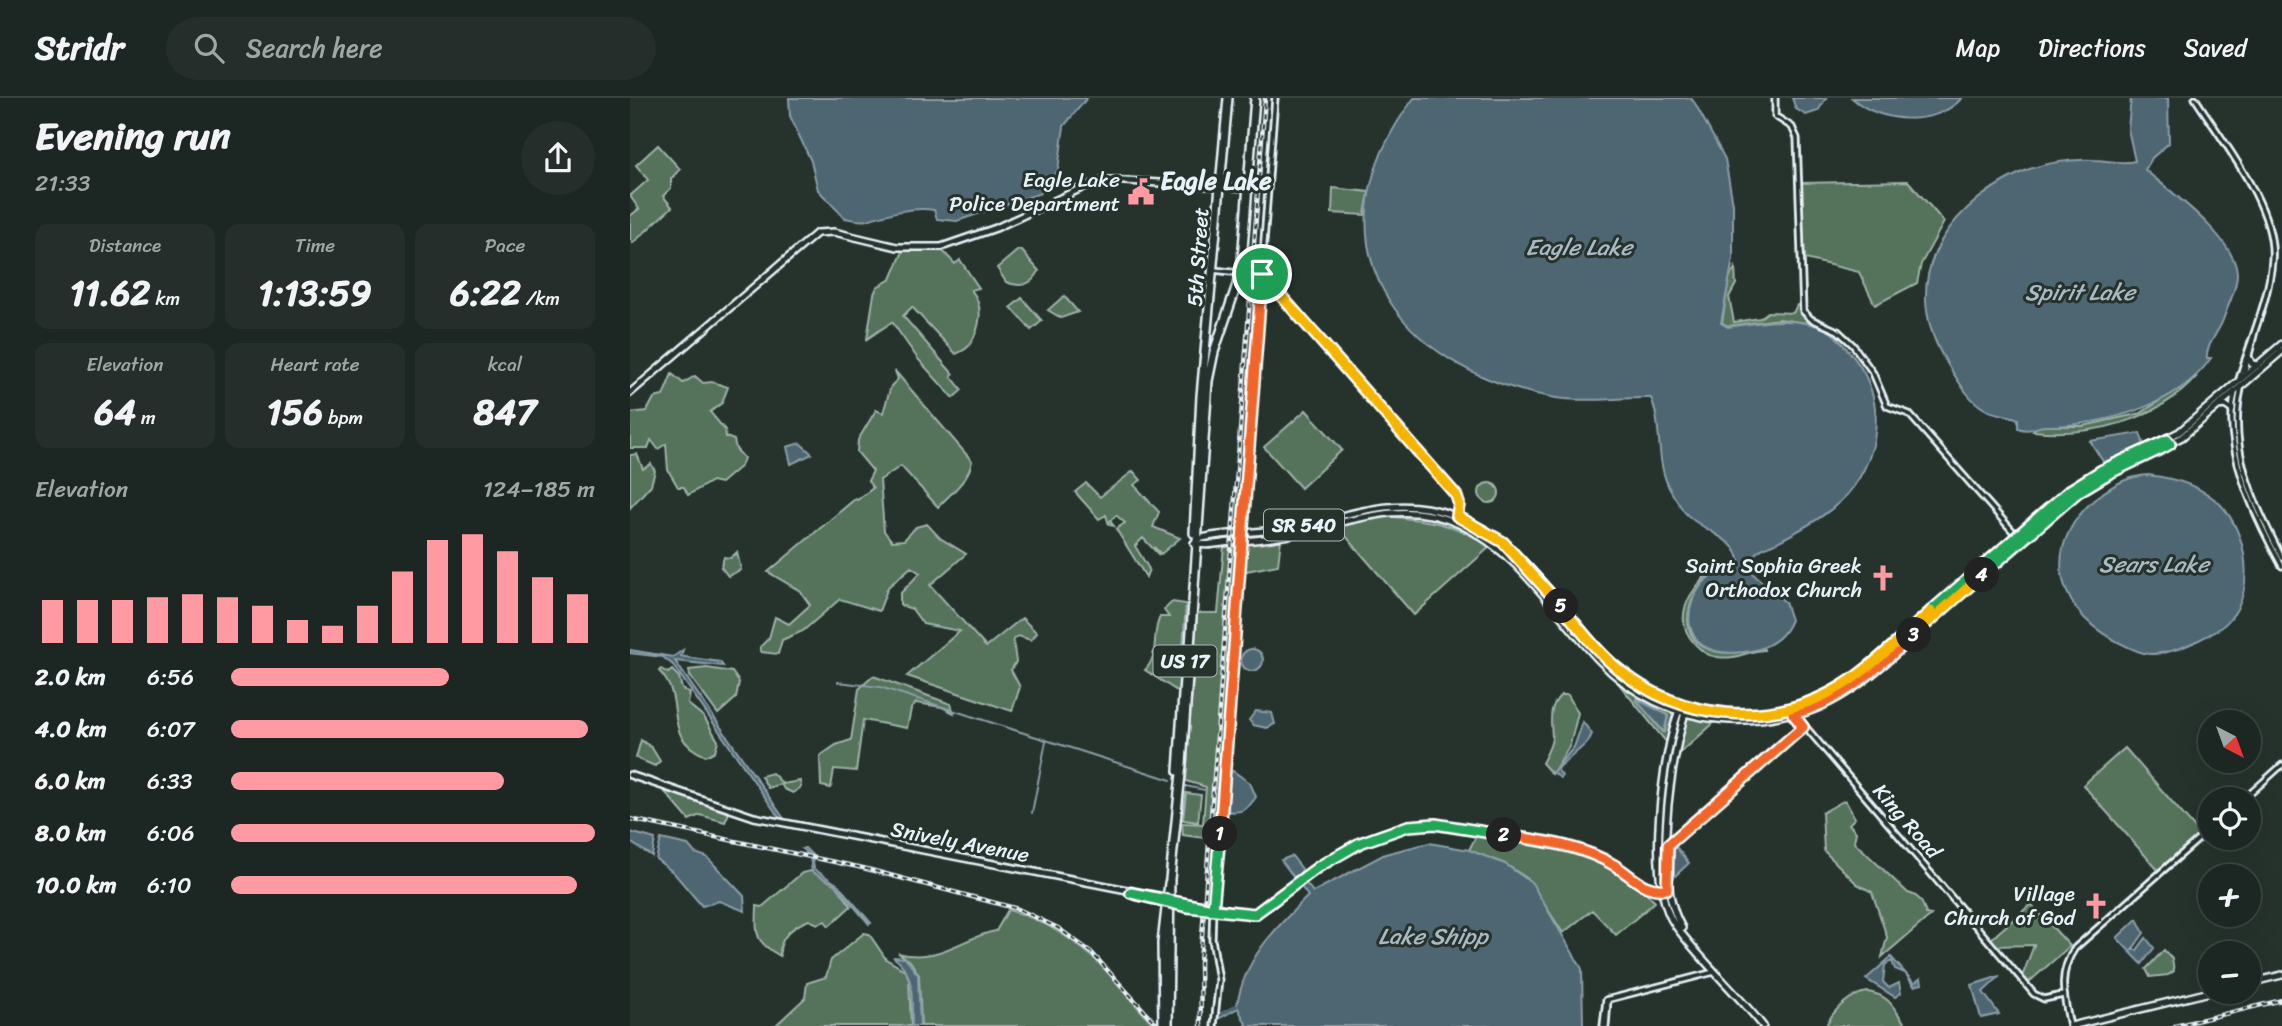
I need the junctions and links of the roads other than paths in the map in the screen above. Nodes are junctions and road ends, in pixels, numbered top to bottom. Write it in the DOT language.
graph roads {
  1 [pos="1228,98"];
  2 [pos="1255,98"];
  3 [pos="1275,98"];
  4 [pos="1775,98"];
  5 [pos="2195,98"];
  6 [pos="1220,186"];
  7 [pos="1248,188"];
  8 [pos="1268,189"];
  9 [pos="1214,270"];
  10 [pos="1241,273"];
  11 [pos="1262,274"];
  12 [pos="1210,325"];
  13 [pos="1223,327"];
  14 [pos="2255,329"];
  15 [pos="2282,344"];
  16 [pos="2282,351"];
  17 [pos="2249,358"];
  18 [pos="2258,365"];
  19 [pos="1206,377"];
  20 [pos="2240,384"];
  21 [pos="630,393"];
  22 [pos="2218,406"];
  23 [pos="2232,410"];
  24 [pos="2168,442"];
  25 [pos="1456,519"];
  26 [pos="1242,538"];
  27 [pos="2019,539"];
  28 [pos="1197,542"];
  29 [pos="2282,558"];
  30 [pos="2282,566"];
  31 [pos="1192,600"];
  32 [pos="1934,613"];
  33 [pos="1897,642"];
  34 [pos="1885,660"];
  35 [pos="1187,661"];
  36 [pos="1682,710"];
  37 [pos="1792,711"];
  38 [pos="1803,727"];
  39 [pos="2282,765"];
  40 [pos="630,775"];
  41 [pos="2257,787"];
  42 [pos="1661,821"];
  43 [pos="2198,840"];
  44 [pos="1668,843"];
  45 [pos="1664,890"];
  46 [pos="1168,901"];
  47 [pos="1213,909"];
  48 [pos="1716,971"];
  49 [pos="2282,975"];
  50 [pos="2261,980"];
  51 [pos="2063,995"];
  52 [pos="2198,995"];
  53 [pos="1214,1025"];
  54 [pos="1166,1026"];
  55 [pos="1605,1026"];
  56 [pos="1763,1026"];
  57 [pos="2070,1026"];
  1 -- 6 [label="highway, 5th Street / US 17"];
  2 -- 7 [label="highway, US 17"];
  3 -- 8 [label="street"];
  4 -- 27 [label="street"];
  5 -- 14 [label="street"];
  6 -- 7 [label="main road"];
  6 -- 9 [label="highway, 5th Street / US 17"];
  6 -- 21 [label="main road"];
  7 -- 8 [label="street"];
  7 -- 10 [label="highway, US 17"];
  8 -- 11 [label="street"];
  9 -- 10 [label="street"];
  9 -- 12 [label="highway, 5th Street / US 17"];
  10 -- 11 [label="street"];
  10 -- 13 [label="highway, US 17"];
  11 -- 25 [label="street"];
  11 -- 26 [label="street"];
  12 -- 13 [label="highway"];
  12 -- 19 [label="highway, 5th Street / US 17"];
  13 -- 19 [label="highway, US 17"];
  14 -- 17 [label="street"];
  14 -- 20 [label="street"];
  15 -- 18 [label="main road, SR 540"];
  16 -- 20 [label="main road, SR 540"];
  17 -- 18 [label="main road"];
  17 -- 20 [label="street"];
  18 -- 20 [label="main road, SR 540"];
  19 -- 28 [label="highway, US 17"];
  20 -- 22 [label="main road, SR 540"];
  20 -- 23 [label="street"];
  20 -- 24 [label="main road, SR 540"];
  20 -- 29 [label="street"];
  22 -- 23 [label="main road"];
  22 -- 24 [label="main road, SR 540"];
  23 -- 30 [label="street"];
  24 -- 27 [label="main road, SR 540"];
  25 -- 26 [label="main road, SR 540"];
  25 -- 36 [label="main road, SR 540"];
  26 -- 28 [label="main road, SR 540"];
  26 -- 47 [label="street"];
  27 -- 32 [label="main road, SR 540"];
  27 -- 32 [label="main road, SR 540"];
  28 -- 31 [label="highway, US 17"];
  28 -- 31 [label="highway, US 17"];
  31 -- 35 [label="highway, US 17"];
  31 -- 35 [label="highway, US 17"];
  32 -- 33 [label="main road, SR 540"];
  32 -- 34 [label="main road, SR 540"];
  33 -- 34 [label="main road"];
  33 -- 37 [label="main road, SR 540"];
  34 -- 37 [label="main road, SR 540"];
  35 -- 46 [label="highway, US 17"];
  36 -- 37 [label="main road, SR 540"];
  36 -- 42 [label="main road"];
  36 -- 44 [label="main road"];
  37 -- 38 [label="street, King Road"];
  38 -- 44 [label="street"];
  38 -- 51 [label="street, King Road"];
  39 -- 41 [label="street"];
  40 -- 46 [label="main road, Snively Avenue"];
  42 -- 44 [label="main road"];
  42 -- 45 [label="main road"];
  43 -- 51 [label="street"];
  44 -- 45 [label="main road"];
  45 -- 47 [label="street, Snively Avenue"];
  45 -- 48 [label="main road"];
  46 -- 47 [label="street, Snively Avenue"];
  46 -- 54 [label="highway, US 17"];
  47 -- 53 [label="street"];
  48 -- 55 [label="street"];
  48 -- 56 [label="main road"];
  49 -- 50 [label="main road"];
  51 -- 57 [label="street"];
  52 -- 57 [label="main road"];
}
